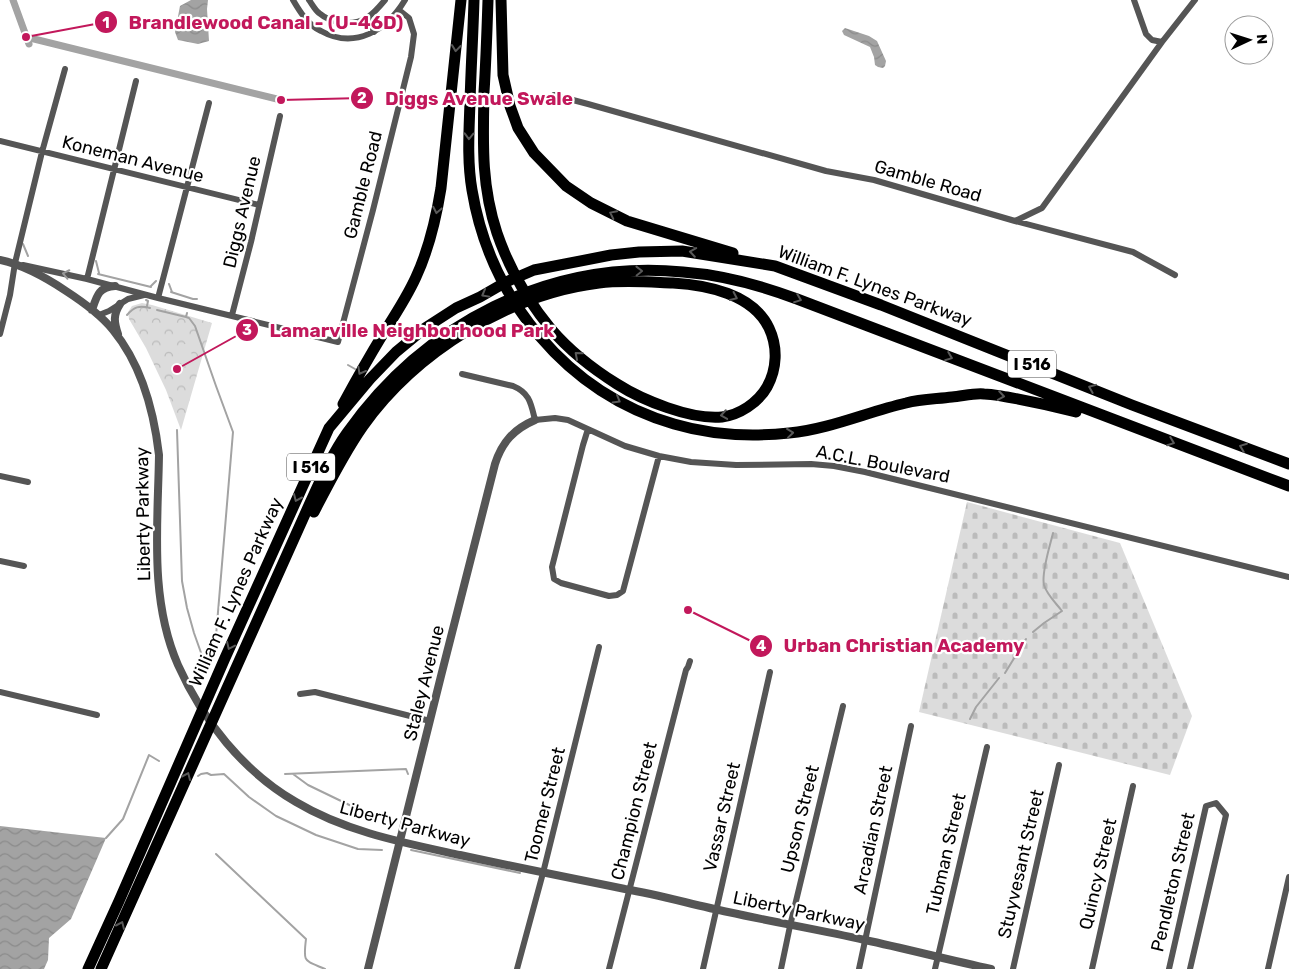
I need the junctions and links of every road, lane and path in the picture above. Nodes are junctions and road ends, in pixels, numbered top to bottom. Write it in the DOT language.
graph roads {
  1 [pos="293,0"];
  2 [pos="309,0"];
  3 [pos="385,0"];
  4 [pos="405,0"];
  5 [pos="461,0"];
  6 [pos="474,0"];
  7 [pos="488,0"];
  8 [pos="501,0"];
  9 [pos="1134,0"];
  10 [pos="1194,0"];
  11 [pos="399,10"];
  12 [pos="368,17"];
  13 [pos="374,32"];
  14 [pos="1162,42"];
  15 [pos="65,69"];
  16 [pos="136,81"];
  17 [pos="554,95"];
  18 [pos="209,102"];
  19 [pos="280,116"];
  20 [pos="0,141"];
  21 [pos="42,152"];
  22 [pos="114,170"];
  23 [pos="187,188"];
  24 [pos="259,205"];
  25 [pos="1015,222"];
  26 [pos="0,260"];
  27 [pos="15,263"];
  28 [pos="775,266"];
  29 [pos="1175,275"];
  30 [pos="87,278"];
  31 [pos="116,286"];
  32 [pos="147,295"];
  33 [pos="158,298"];
  34 [pos="120,304"];
  35 [pos="96,312"];
  36 [pos="232,315"];
  37 [pos="0,334"];
  38 [pos="119,338"];
  39 [pos="462,374"];
  40 [pos="535,420"];
  41 [pos="1125,424"];
  42 [pos="329,428"];
  43 [pos="588,429"];
  44 [pos="659,456"];
  45 [pos="1289,464"];
  46 [pos="0,476"];
  47 [pos="28,482"];
  48 [pos="1289,486"];
  49 [pos="0,561"];
  50 [pos="24,566"];
  51 [pos="1289,577"];
  52 [pos="271,590"];
  53 [pos="599,647"];
  54 [pos="690,660"];
  55 [pos="770,672"];
  56 [pos="0,692"];
  57 [pos="300,694"];
  58 [pos="843,706"];
  59 [pos="97,716"];
  60 [pos="430,721"];
  61 [pos="911,726"];
  62 [pos="987,747"];
  63 [pos="1059,765"];
  64 [pos="1133,786"];
  65 [pos="400,842"];
  66 [pos="543,873"];
  67 [pos="1289,877"];
  68 [pos="630,890"];
  69 [pos="716,909"];
  70 [pos="790,926"];
  71 [pos="865,940"];
  72 [pos="937,957"];
  73 [pos="88,969"];
  74 [pos="101,969"];
  75 [pos="368,969"];
  76 [pos="517,969"];
  77 [pos="609,969"];
  78 [pos="703,969"];
  79 [pos="781,969"];
  80 [pos="858,969"];
  81 [pos="935,969"];
  82 [pos="991,969"];
  83 [pos="1013,969"];
  84 [pos="1092,969"];
  85 [pos="1169,969"];
  86 [pos="1190,969"];
  87 [pos="1268,969"];
  1 -- 13 [label="street"];
  2 -- 12 [label="street"];
  3 -- 12 [label="street"];
  4 -- 11 [label="street"];
  5 -- 42 [label="highway, one-way"];
  6 -- 41 [label="highway, one-way"];
  52 -- 7 [label="highway, one-way"];
  28 -- 8 [label="highway, one-way"];
  9 -- 14 [label="street"];
  10 -- 14 [label="street"];
  11 -- 13 [label="street"];
  11 -- 36 [label="street, Gamble Road"];
  12 -- 13 [label="street"];
  14 -- 25 [label="street"];
  15 -- 21 [label="street"];
  16 -- 22 [label="street"];
  17 -- 25 [label="street, Gamble Road"];
  18 -- 23 [label="street"];
  19 -- 24 [label="street, Diggs Avenue"];
  20 -- 21 [label="street, Koneman Avenue"];
  21 -- 22 [label="street, Koneman Avenue"];
  21 -- 27 [label="street"];
  22 -- 23 [label="street, Koneman Avenue"];
  22 -- 30 [label="street"];
  23 -- 24 [label="street, Koneman Avenue"];
  23 -- 33 [label="street"];
  24 -- 36 [label="street, Diggs Avenue"];
  25 -- 29 [label="street, Gamble Road"];
  26 -- 27 [label="street"];
  30 -- 27 [label="street, one-way"];
  27 -- 35 [label="street"];
  27 -- 37 [label="street"];
  28 -- 42 [label="highway, William F. Lynes Parkway / I 516, one-way"];
  45 -- 28 [label="highway, William F. Lynes Parkway / I 516, one-way"];
  30 -- 31 [label="street"];
  31 -- 32 [label="street"];
  31 -- 35 [label="street"];
  32 -- 33 [label="street"];
  32 -- 34 [label="street"];
  33 -- 36 [label="street"];
  34 -- 35 [label="street"];
  34 -- 38 [label="street"];
  35 -- 38 [label="street, Liberty Parkway"];
  38 -- 65 [label="street, Liberty Parkway"];
  39 -- 40 [label="street"];
  40 -- 43 [label="street, A.C.L. Boulevard"];
  40 -- 60 [label="street, Staley Avenue"];
  41 -- 48 [label="highway, William F. Lynes Parkway / I 516, one-way"];
  52 -- 41 [label="highway, William F. Lynes Parkway / I 516, one-way"];
  42 -- 73 [label="highway, William F. Lynes Parkway / I 516, one-way"];
  43 -- 44 [label="street, A.C.L. Boulevard"];
  43 -- 44 [label="street"];
  44 -- 51 [label="street, A.C.L. Boulevard"];
  46 -- 47 [label="street"];
  49 -- 50 [label="street"];
  74 -- 52 [label="highway, William F. Lynes Parkway / I 516, one-way"];
  53 -- 66 [label="street, Toomer Street"];
  54 -- 68 [label="street, Champion Street"];
  55 -- 69 [label="street, Vassar Street"];
  56 -- 59 [label="street"];
  57 -- 60 [label="street"];
  58 -- 70 [label="street, Upson Street"];
  60 -- 65 [label="street, Staley Avenue"];
  61 -- 71 [label="street, Arcadian Street"];
  62 -- 72 [label="street, Tubman Street"];
  63 -- 83 [label="street, Stuyvesant Street"];
  64 -- 84 [label="street, Quincy Street"];
  65 -- 66 [label="street, Liberty Parkway"];
  65 -- 75 [label="street, Staley Avenue"];
  66 -- 68 [label="street, Liberty Parkway"];
  66 -- 76 [label="street, Toomer Street"];
  67 -- 87 [label="street"];
  68 -- 69 [label="street, Liberty Parkway"];
  68 -- 77 [label="street, Champion Street"];
  69 -- 70 [label="street, Liberty Parkway"];
  69 -- 78 [label="street, Vassar Street"];
  70 -- 71 [label="street, Liberty Parkway"];
  70 -- 79 [label="street, Upson Street"];
  71 -- 72 [label="street, Liberty Parkway"];
  71 -- 80 [label="street, Arcadian Street"];
  72 -- 81 [label="street, Tubman Street"];
  72 -- 82 [label="street, Liberty Parkway"];
  85 -- 86 [label="street, Pendleton Street"];
}
